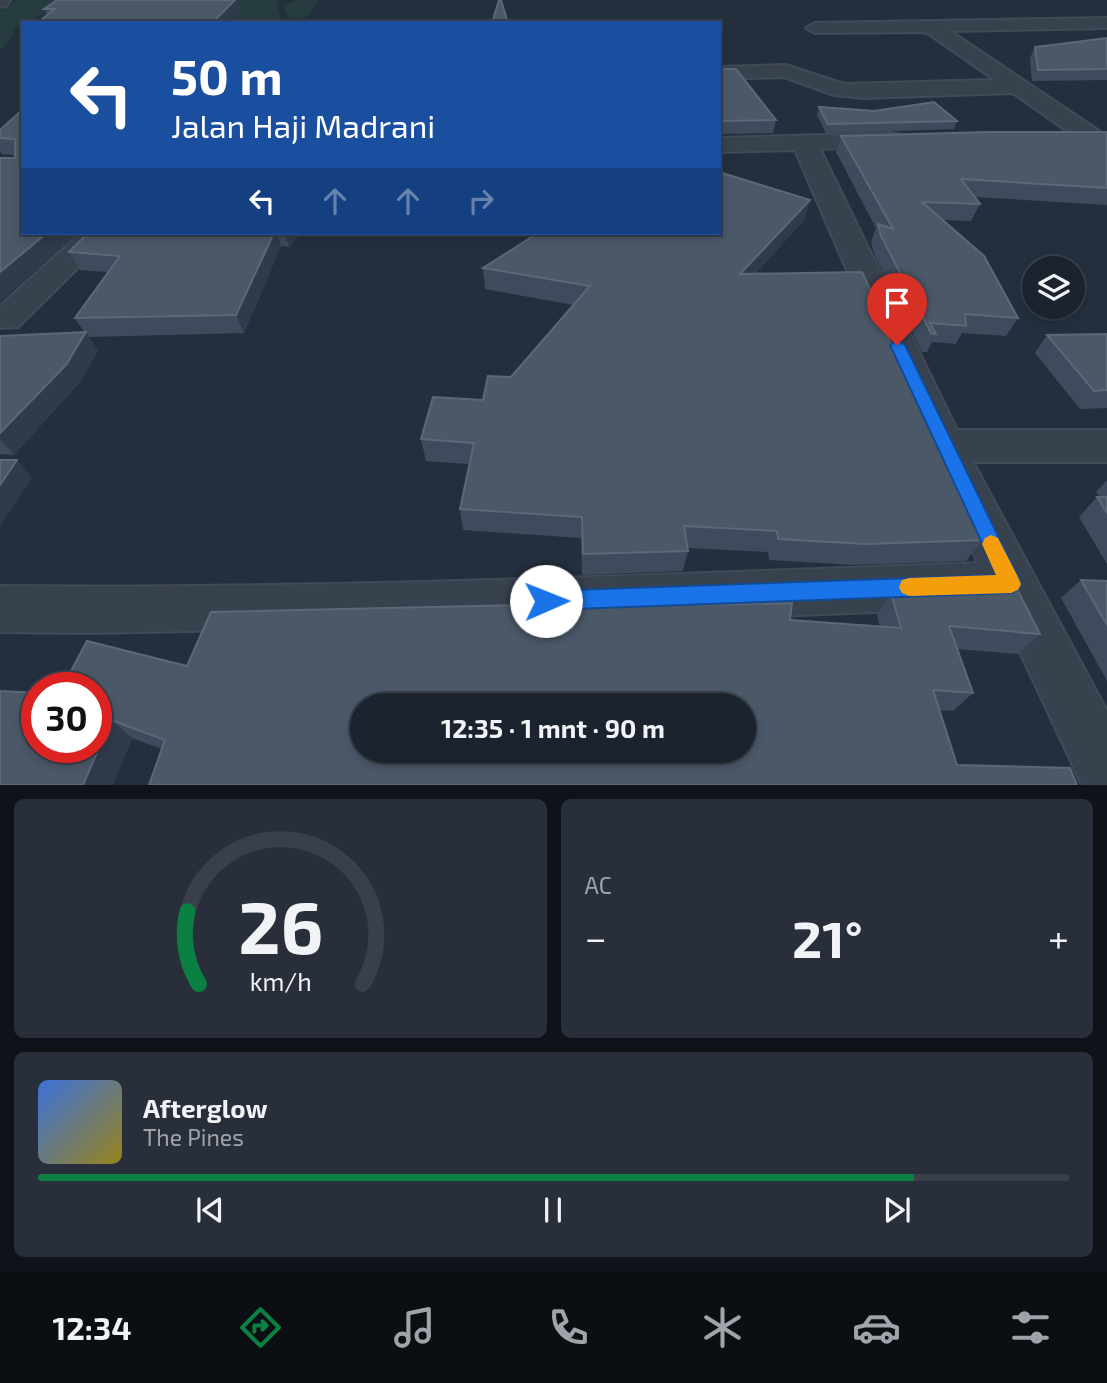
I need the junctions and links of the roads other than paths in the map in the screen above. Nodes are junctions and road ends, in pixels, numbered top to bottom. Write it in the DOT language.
graph roads {
  1 [pos="1107,23"];
  2 [pos="930,26"];
  3 [pos="815,28"];
  4 [pos="721,73"];
  5 [pos="1019,86"];
  6 [pos="1099,135"];
  7 [pos="1049,137"];
  8 [pos="913,140"];
  9 [pos="804,142"];
  10 [pos="721,145"];
  11 [pos="97,235"];
  12 [pos="6,319"];
  13 [pos="944,446"];
  14 [pos="1107,446"];
  15 [pos="1011,584"];
  16 [pos="0,609"];
  17 [pos="1107,771"];
  1 -- 2 [label="street"];
  2 -- 3 [label="street"];
  2 -- 5 [label="street"];
  4 -- 5 [label="street"];
  5 -- 6 [label="street"];
  6 -- 7 [label="street"];
  8 -- 9 [label="street"];
  9 -- 10 [label="street"];
  9 -- 13 [label="street"];
  11 -- 12 [label="street"];
  13 -- 14 [label="street"];
  13 -- 15 [label="street"];
  15 -- 16 [label="street"];
  15 -- 17 [label="street"];
}
